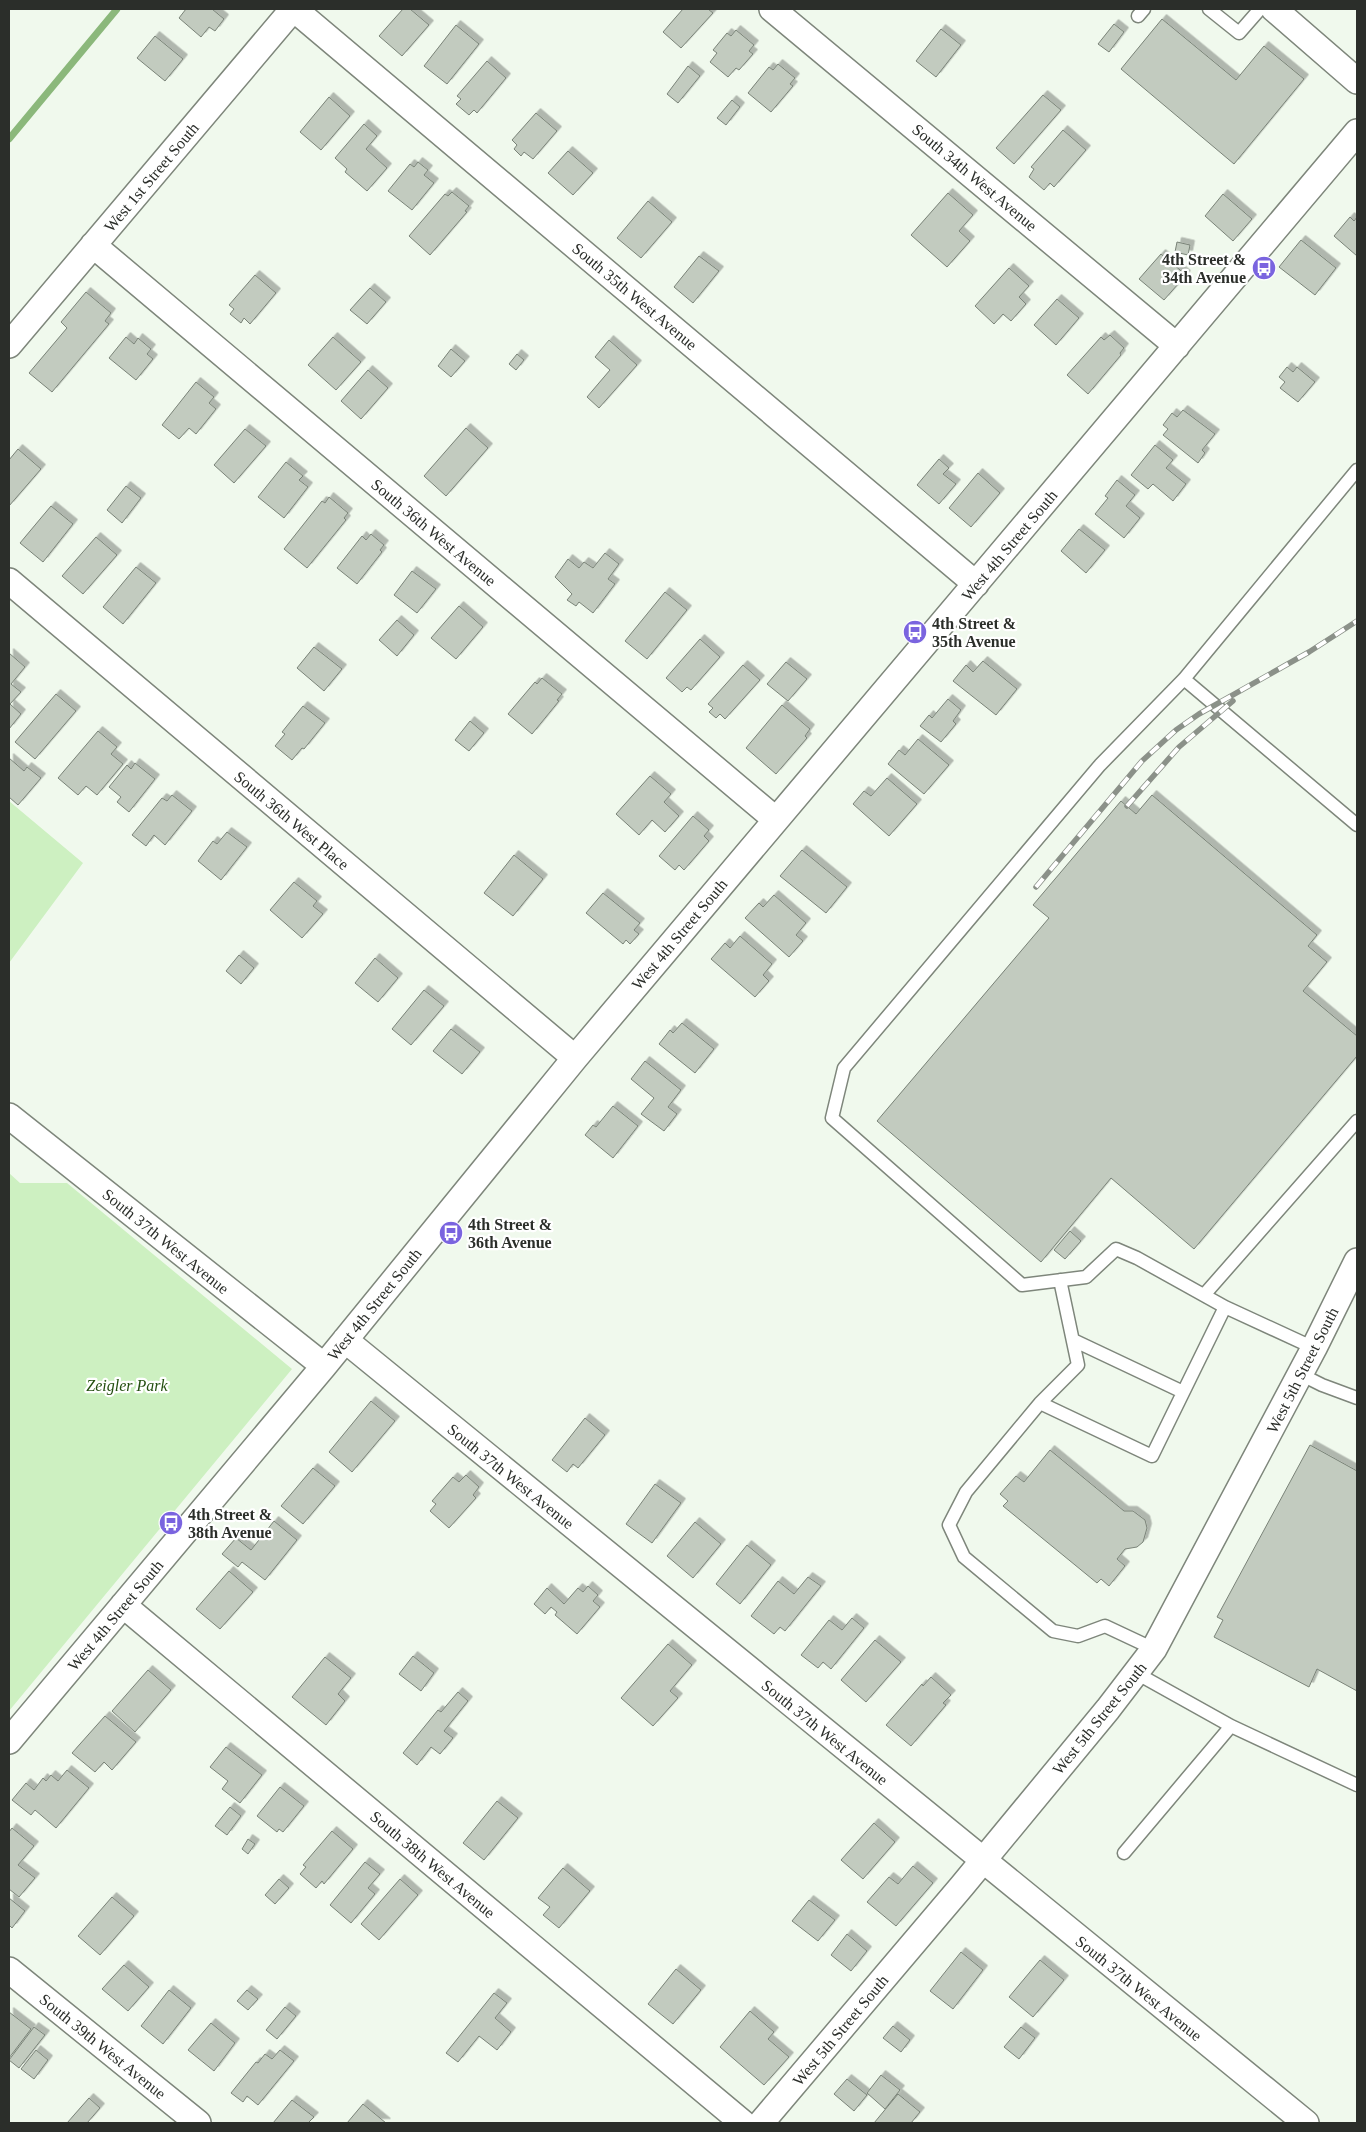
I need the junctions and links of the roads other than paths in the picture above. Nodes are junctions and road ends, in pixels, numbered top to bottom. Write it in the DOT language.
graph roads {
  1 [pos="294,9"];
  2 [pos="772,9"];
  3 [pos="1208,9"];
  4 [pos="1260,9"];
  5 [pos="1274,9"];
  6 [pos="1357,81"];
  7 [pos="1357,132"];
  8 [pos="93,245"];
  9 [pos="9,345"];
  10 [pos="1177,346"];
  11 [pos="1357,470"];
  12 [pos="9,581"];
  13 [pos="976,584"];
  14 [pos="1184,678"];
  15 [pos="775,820"];
  16 [pos="1357,825"];
  17 [pos="575,1058"];
  18 [pos="9,1116"];
  19 [pos="1357,1121"];
  20 [pos="1357,1261"];
  21 [pos="1060,1280"];
  22 [pos="1204,1295"];
  23 [pos="1225,1307"];
  24 [pos="345,1340"];
  25 [pos="1073,1340"];
  26 [pos="1314,1348"];
  27 [pos="324,1366"];
  28 [pos="1300,1374"];
  29 [pos="1183,1392"];
  30 [pos="1357,1398"];
  31 [pos="1040,1404"];
  32 [pos="123,1605"];
  33 [pos="1154,1649"];
  34 [pos="1136,1673"];
  35 [pos="1231,1726"];
  36 [pos="9,1741"];
  37 [pos="1357,1785"];
  38 [pos="1124,1853"];
  39 [pos="983,1860"];
  40 [pos="9,1970"];
  41 [pos="198,2123"];
  42 [pos="743,2123"];
  43 [pos="761,2123"];
  44 [pos="1306,2123"];
  1 -- 8 [label="street, West 1st Street South"];
  1 -- 13 [label="street, South 35th West Avenue"];
  2 -- 10 [label="street, South 34th West Avenue"];
  3 -- 4 [label="lane"];
  5 -- 6 [label="street"];
  7 -- 10 [label="street, West 4th Street South"];
  8 -- 9 [label="street, West 1st Street South"];
  8 -- 15 [label="street, South 36th West Avenue"];
  10 -- 13 [label="street, West 4th Street South"];
  11 -- 14 [label="lane"];
  12 -- 17 [label="street, South 36th West Place"];
  13 -- 15 [label="street, West 4th Street South"];
  14 -- 16 [label="lane"];
  14 -- 21 [label="lane"];
  15 -- 17 [label="street, West 4th Street South"];
  17 -- 24 [label="street, West 4th Street South"];
  18 -- 27 [label="street, South 37th West Avenue"];
  19 -- 22 [label="lane"];
  20 -- 26 [label="street, West 5th Street South"];
  21 -- 22 [label="lane"];
  21 -- 25 [label="lane"];
  22 -- 23 [label="lane"];
  23 -- 26 [label="lane"];
  23 -- 29 [label="lane"];
  24 -- 27 [label="street, West 4th Street South"];
  24 -- 39 [label="street, South 37th West Avenue"];
  25 -- 29 [label="lane"];
  25 -- 31 [label="lane"];
  26 -- 28 [label="street, West 5th Street South"];
  27 -- 32 [label="street, West 4th Street South"];
  28 -- 30 [label="lane"];
  28 -- 33 [label="street, West 5th Street South"];
  29 -- 31 [label="lane"];
  31 -- 33 [label="lane"];
  32 -- 36 [label="street, West 4th Street South"];
  32 -- 42 [label="street, South 38th West Avenue"];
  33 -- 34 [label="street, West 5th Street South"];
  34 -- 35 [label="lane"];
  34 -- 39 [label="street, West 5th Street South"];
  35 -- 37 [label="lane"];
  35 -- 38 [label="lane"];
  39 -- 43 [label="street, West 5th Street South"];
  39 -- 44 [label="street, South 37th West Avenue"];
  40 -- 41 [label="street, South 39th West Avenue"];
}
